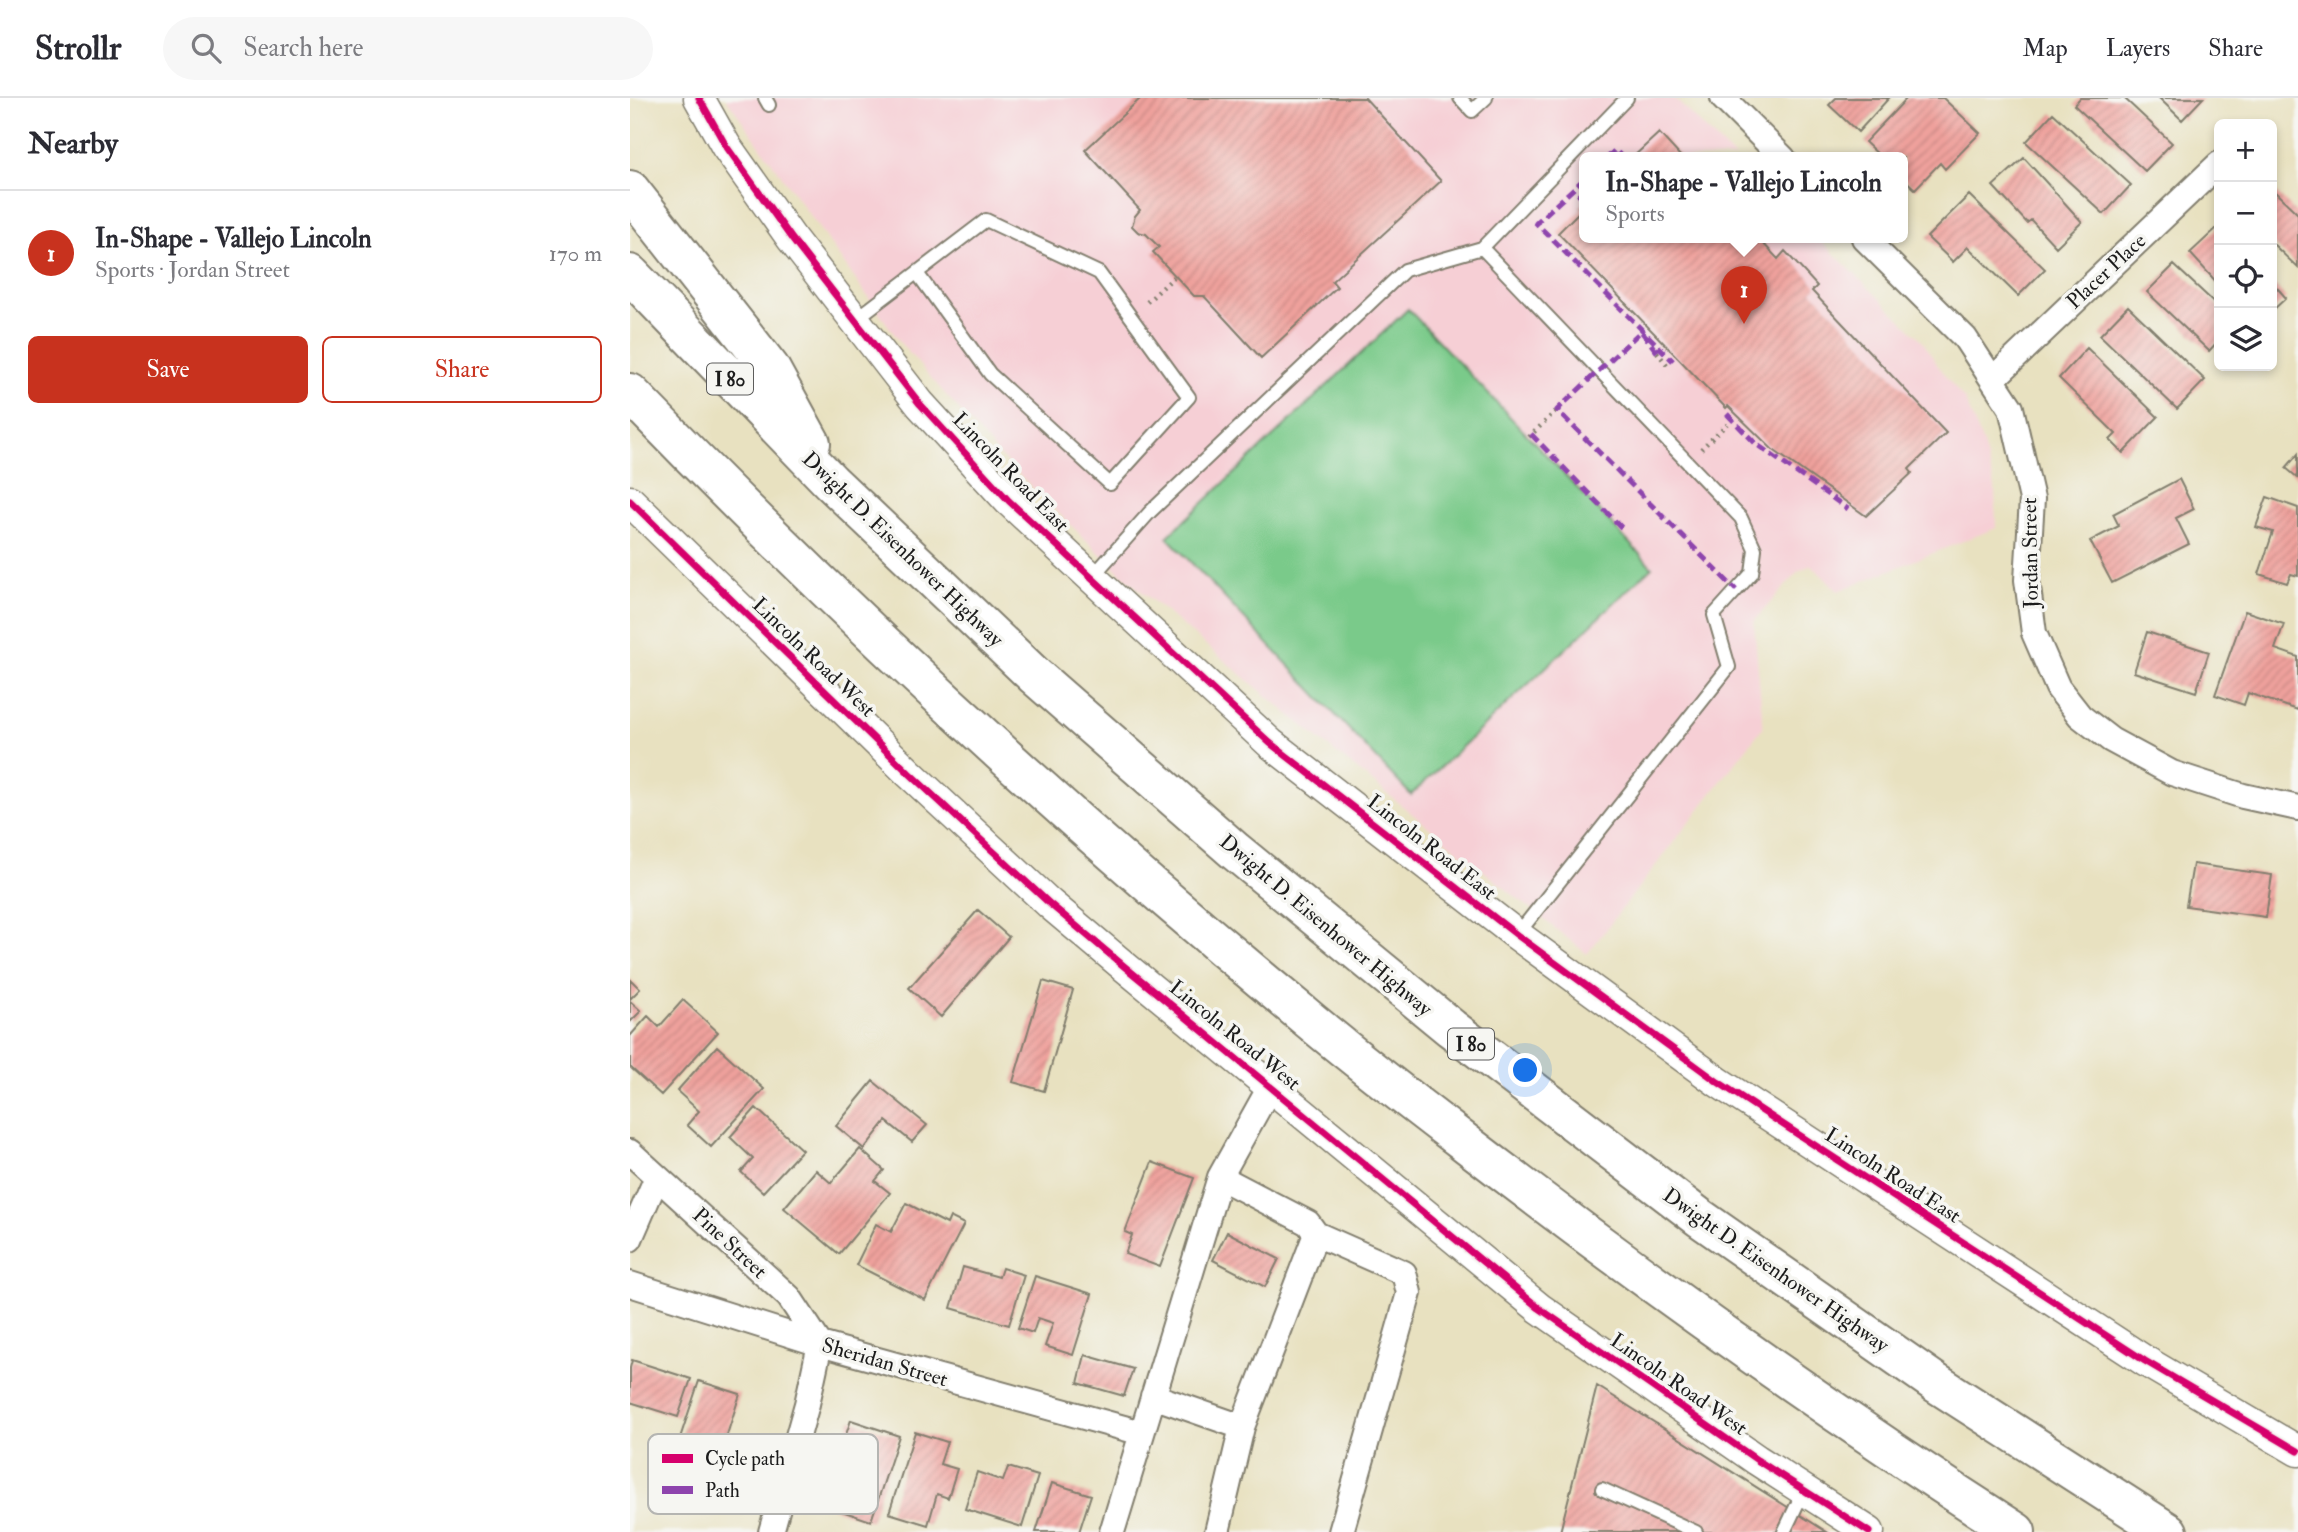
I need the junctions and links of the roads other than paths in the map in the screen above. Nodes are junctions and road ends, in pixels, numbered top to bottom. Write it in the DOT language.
graph roads {
  1 [pos="699,98"];
  2 [pos="1460,98"];
  3 [pos="1486,98"];
  4 [pos="1627,98"];
  5 [pos="1723,98"];
  6 [pos="1777,152"];
  7 [pos="2214,169"];
  8 [pos="630,190"];
  9 [pos="1869,243"];
  10 [pos="1482,248"];
  11 [pos="917,273"];
  12 [pos="630,274"];
  13 [pos="855,320"];
  14 [pos="1993,379"];
  15 [pos="630,393"];
  16 [pos="831,482"];
  17 [pos="630,502"];
  18 [pos="1092,577"];
  19 [pos="2298,808"];
  20 [pos="1517,935"];
  21 [pos="1270,1087"];
  22 [pos="630,1152"];
  23 [pos="657,1177"];
  24 [pos="1220,1177"];
  25 [pos="1316,1234"];
  26 [pos="630,1239"];
  27 [pos="630,1284"];
  28 [pos="820,1344"];
  29 [pos="1153,1396"];
  30 [pos="1242,1427"];
  31 [pos="1142,1433"];
  32 [pos="799,1434"];
  33 [pos="2298,1451"];
  34 [pos="1602,1489"];
  35 [pos="1804,1490"];
  36 [pos="776,1514"];
  37 [pos="771,1532"];
  38 [pos="1112,1532"];
  39 [pos="1217,1532"];
  40 [pos="1341,1532"];
  41 [pos="1696,1532"];
  42 [pos="1784,1532"];
  43 [pos="1869,1532"];
  44 [pos="2016,1532"];
  45 [pos="2168,1532"];
  1 -- 13 [label="street, Lincoln Road East"];
  2 -- 3 [label="lane"];
  4 -- 10 [label="lane"];
  5 -- 6 [label="street"];
  7 -- 14 [label="street, Placer Place"];
  8 -- 16 [label="highway"];
  9 -- 14 [label="street, Jordan Street"];
  10 -- 18 [label="lane"];
  10 -- 20 [label="lane"];
  11 -- 11 [label="lane"];
  11 -- 13 [label="lane"];
  12 -- 16 [label="highway, Dwight D. Eisenhower Highway / I 80"];
  13 -- 18 [label="street, Lincoln Road East"];
  14 -- 19 [label="street, Jordan Street"];
  15 -- 44 [label="highway"];
  16 -- 45 [label="highway, Dwight D. Eisenhower Highway / I 80"];
  17 -- 21 [label="street, Lincoln Road West"];
  18 -- 20 [label="street, Lincoln Road East"];
  20 -- 33 [label="street, Lincoln Road East"];
  21 -- 24 [label="street"];
  21 -- 35 [label="street, Lincoln Road West"];
  22 -- 23 [label="street, Pine Street"];
  23 -- 26 [label="street"];
  23 -- 28 [label="street, Pine Street"];
  24 -- 25 [label="street"];
  24 -- 29 [label="street"];
  25 -- 30 [label="street"];
  25 -- 40 [label="street"];
  27 -- 28 [label="street, Sheridan Street"];
  28 -- 31 [label="street, Sheridan Street"];
  28 -- 32 [label="street"];
  29 -- 30 [label="street"];
  29 -- 31 [label="street"];
  30 -- 39 [label="street"];
  31 -- 38 [label="street"];
  34 -- 41 [label="lane"];
  35 -- 42 [label="lane"];
  35 -- 43 [label="street, Lincoln Road West"];
  36 -- 37 [label="street"];
}
